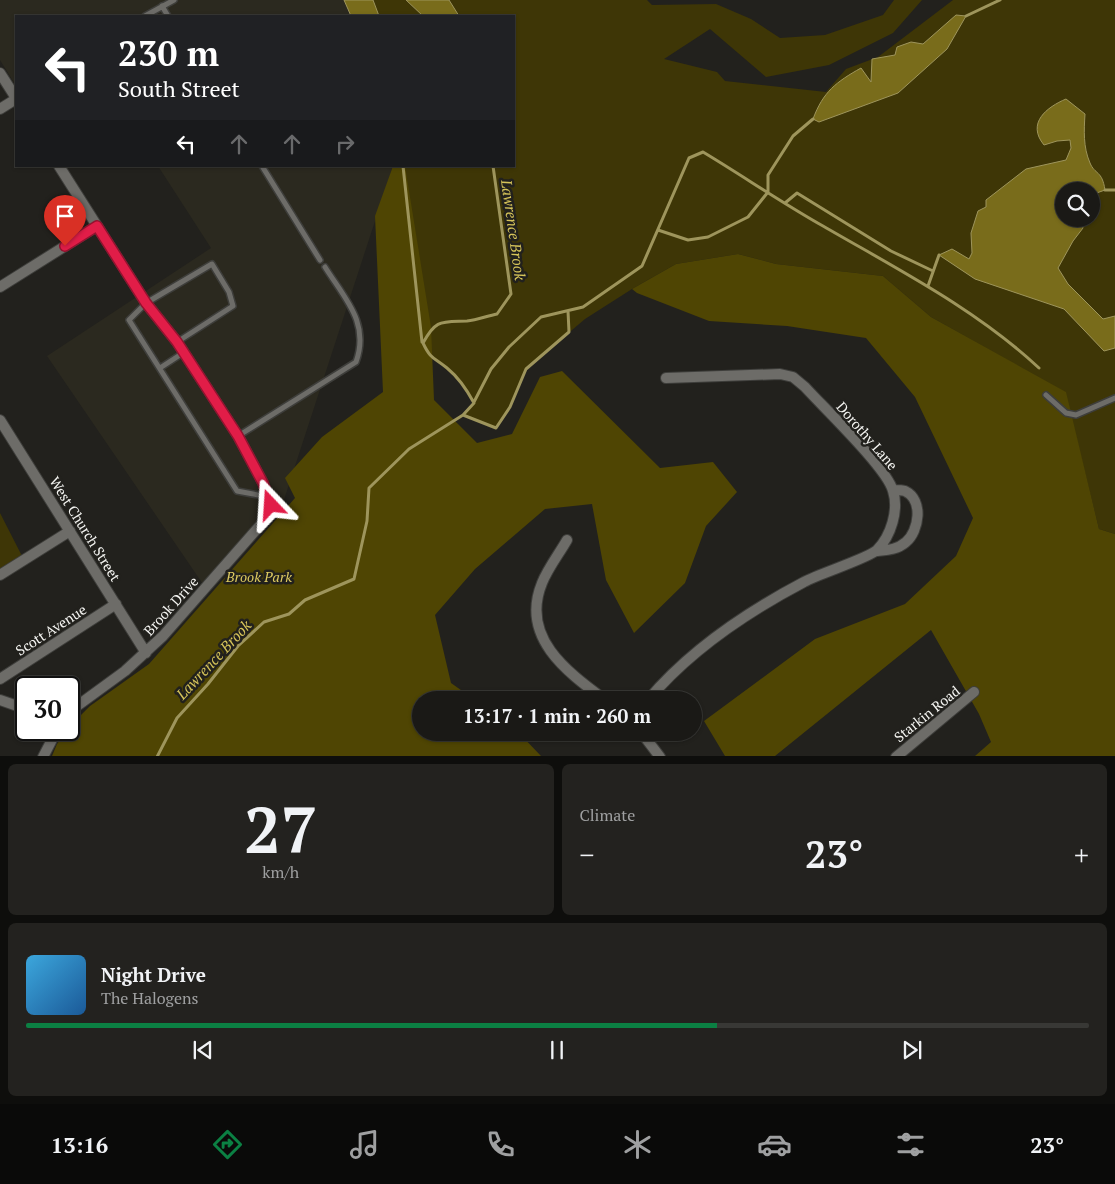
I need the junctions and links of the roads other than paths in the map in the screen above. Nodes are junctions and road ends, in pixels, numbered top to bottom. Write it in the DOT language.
graph roads {
  1 [pos="174,0"];
  2 [pos="162,6"];
  3 [pos="147,15"];
  4 [pos="167,15"];
  5 [pos="0,73"];
  6 [pos="15,97"];
  7 [pos="15,100"];
  8 [pos="0,109"];
  9 [pos="60,167"];
  10 [pos="263,167"];
  11 [pos="97,226"];
  12 [pos="320,260"];
  13 [pos="325,267"];
  14 [pos="0,287"];
  15 [pos="146,303"];
  16 [pos="177,342"];
  17 [pos="184,352"];
  18 [pos="160,368"];
  19 [pos="666,378"];
  20 [pos="1046,395"];
  21 [pos="1115,398"];
  22 [pos="0,420"];
  23 [pos="238,436"];
  24 [pos="893,490"];
  25 [pos="270,497"];
  26 [pos="70,531"];
  27 [pos="567,540"];
  28 [pos="876,551"];
  29 [pos="0,575"];
  30 [pos="116,604"];
  31 [pos="146,653"];
  32 [pos="0,679"];
  33 [pos="593,691"];
  34 [pos="656,691"];
  35 [pos="974,692"];
  36 [pos="0,700"];
  37 [pos="80,704"];
  38 [pos="15,705"];
  39 [pos="51,741"];
  40 [pos="648,741"];
  41 [pos="43,756"];
  42 [pos="660,756"];
  43 [pos="896,756"];
  1 -- 2 [label="lane"];
  2 -- 3 [label="lane"];
  2 -- 4 [label="lane"];
  5 -- 6 [label="street"];
  7 -- 8 [label="street"];
  9 -- 11 [label="street"];
  10 -- 12 [label="lane"];
  11 -- 14 [label="street"];
  11 -- 15 [label="street"];
  13 -- 23 [label="lane"];
  15 -- 16 [label="street"];
  15 -- 16 [label="lane"];
  15 -- 18 [label="lane"];
  16 -- 17 [label="street"];
  17 -- 18 [label="lane"];
  17 -- 23 [label="street"];
  18 -- 25 [label="lane"];
  19 -- 24 [label="street, Dorothy Lane"];
  20 -- 21 [label="lane"];
  22 -- 26 [label="street, West Church Street"];
  23 -- 25 [label="street"];
  24 -- 28 [label="street, Dorothy Lane"];
  24 -- 28 [label="street"];
  25 -- 31 [label="street, Brook Drive"];
  26 -- 29 [label="street"];
  26 -- 30 [label="street, West Church Street"];
  27 -- 33 [label="street"];
  28 -- 34 [label="street"];
  30 -- 31 [label="street, West Church Street"];
  30 -- 32 [label="street, Scott Avenue"];
  31 -- 37 [label="street, Brook Drive"];
  35 -- 43 [label="street, Starkin Road"];
  36 -- 38 [label="street"];
  39 -- 41 [label="street"];
  40 -- 42 [label="street"];
}
